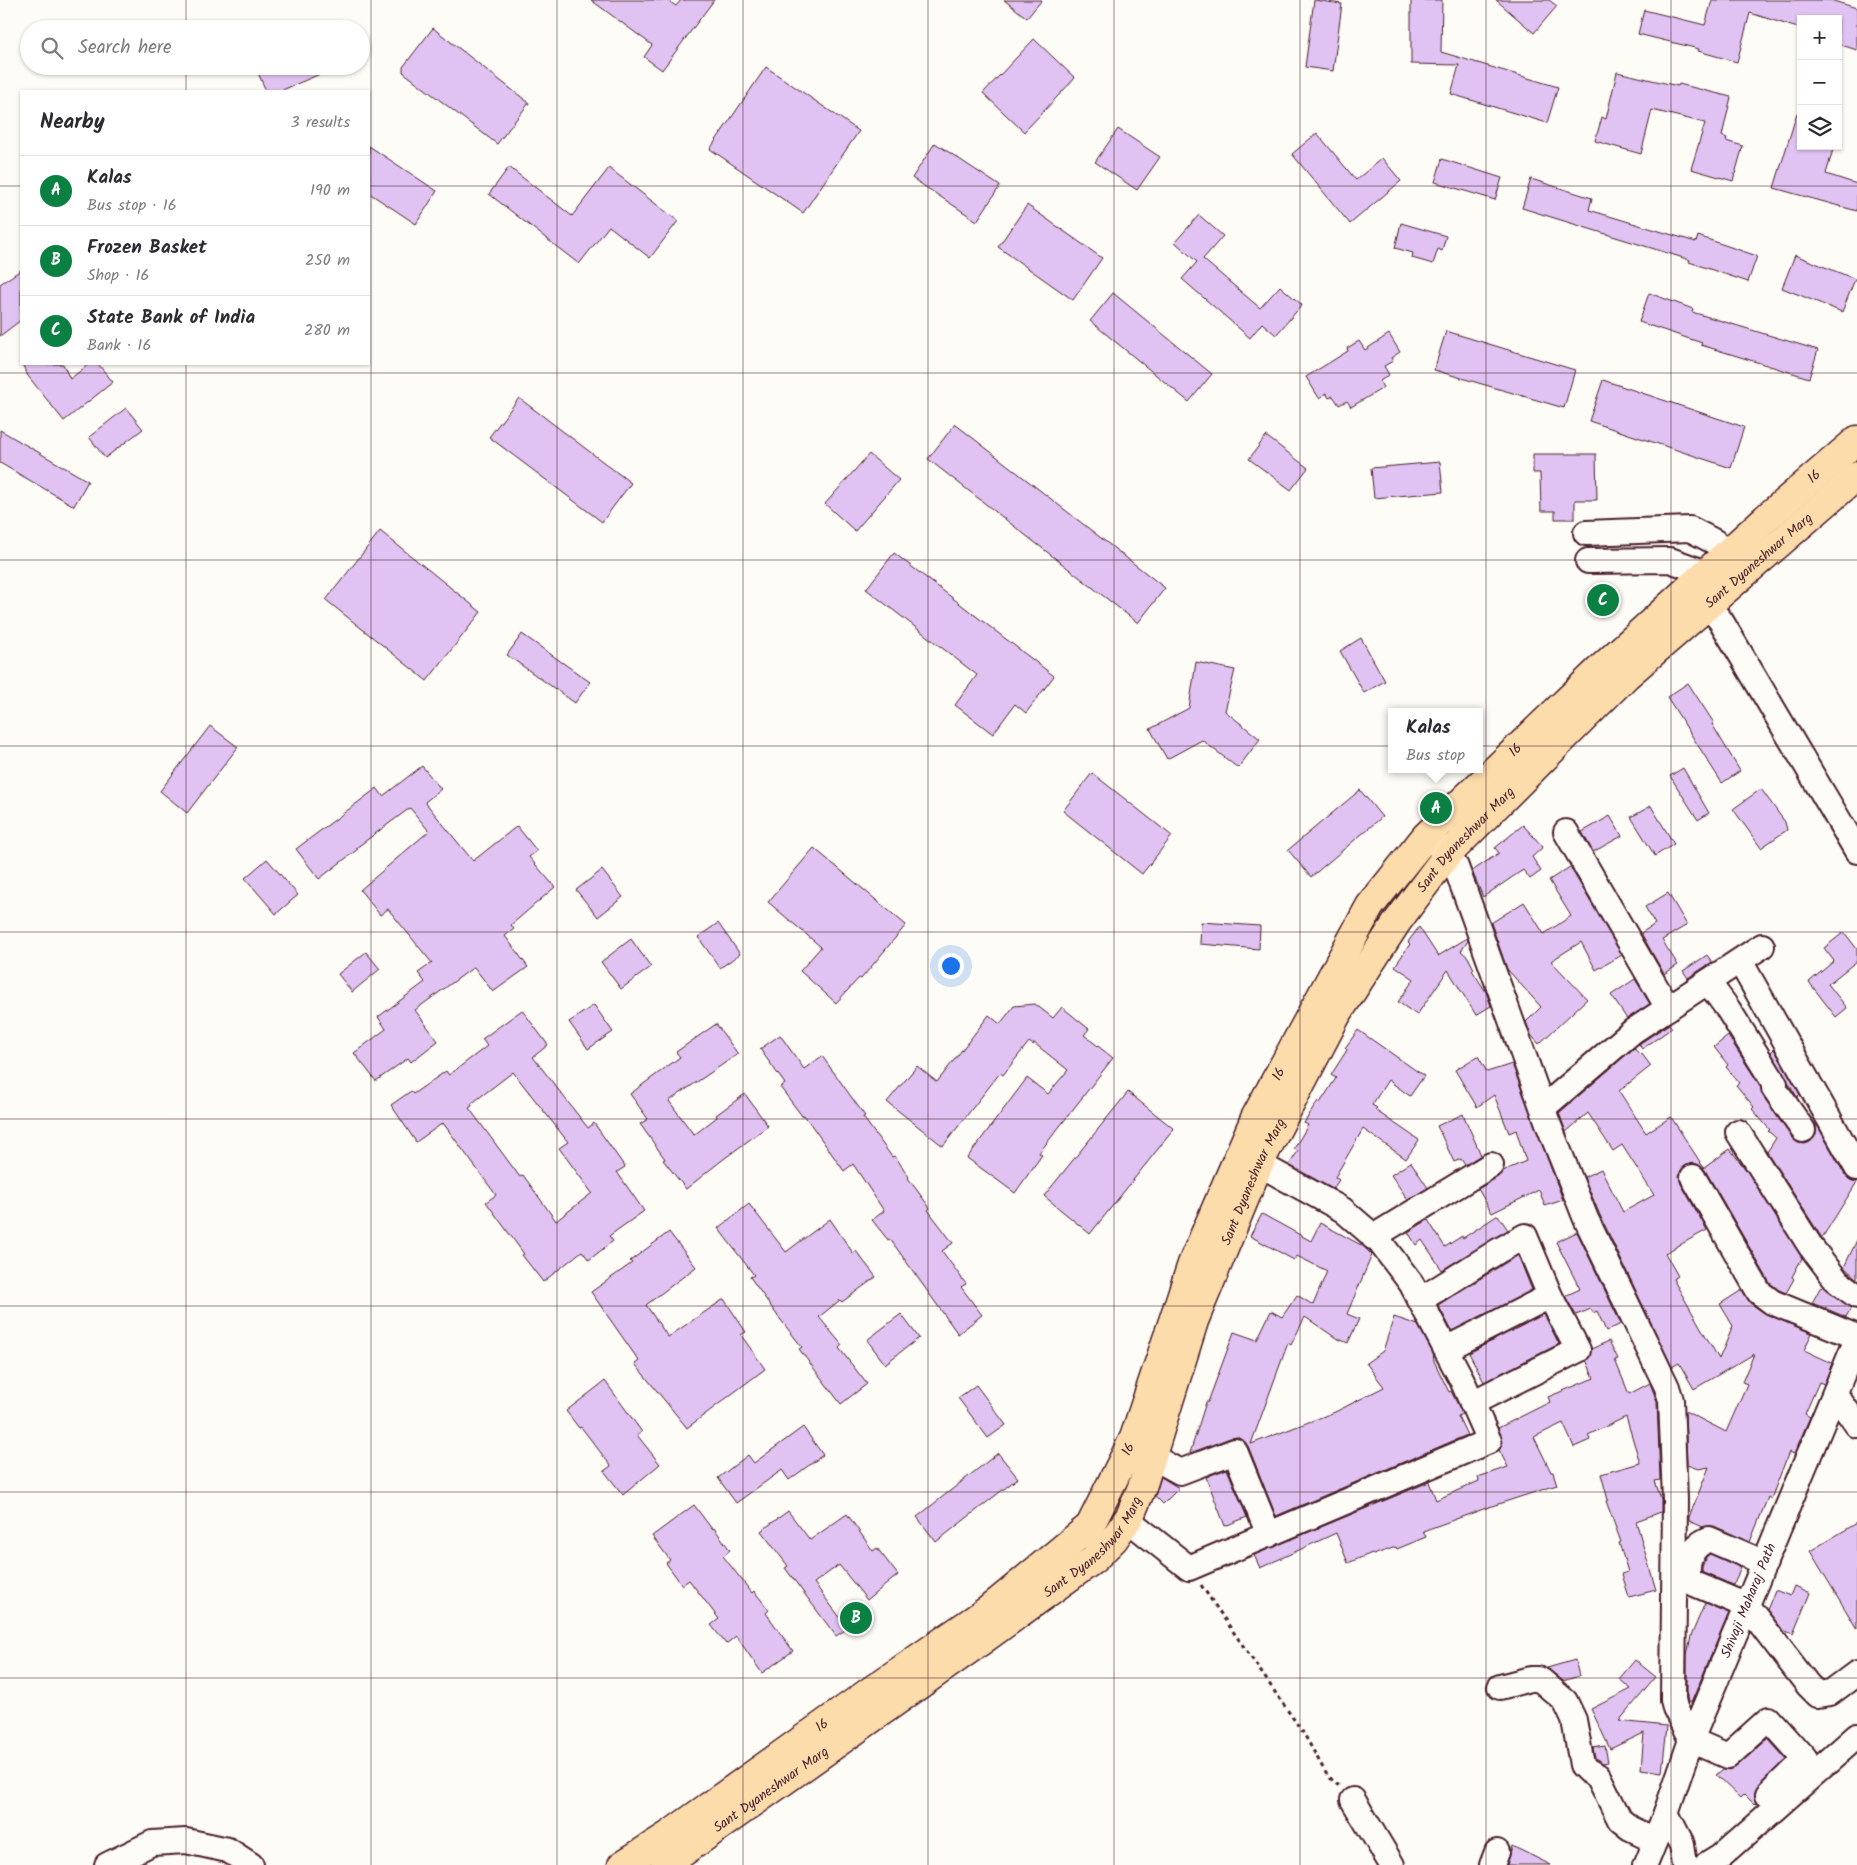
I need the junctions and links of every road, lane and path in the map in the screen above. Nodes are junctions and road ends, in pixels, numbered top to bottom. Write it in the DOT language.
graph roads {
  1 [pos="1857,440"];
  2 [pos="1857,476"];
  3 [pos="1737,563"];
  4 [pos="1702,588"];
  5 [pos="1566,832"];
  6 [pos="1426,836"];
  7 [pos="1857,851"];
  8 [pos="1447,855"];
  9 [pos="1762,946"];
  10 [pos="1740,961"];
  11 [pos="1708,982"];
  12 [pos="1668,1008"];
  13 [pos="1543,1108"];
  14 [pos="1803,1130"];
  15 [pos="1738,1132"];
  16 [pos="1259,1164"];
  17 [pos="1491,1165"];
  18 [pos="1857,1168"];
  19 [pos="1693,1177"];
  20 [pos="1374,1237"];
  21 [pos="1550,1296"];
  22 [pos="1857,1296"];
  23 [pos="1420,1300"];
  24 [pos="1857,1338"];
  25 [pos="1446,1349"];
  26 [pos="1835,1394"];
  27 [pos="1472,1403"];
  28 [pos="1857,1425"];
  29 [pos="1152,1456"];
  30 [pos="1090,1526"];
  31 [pos="1120,1529"];
  32 [pos="1269,1535"];
  33 [pos="1768,1555"];
  34 [pos="1189,1568"];
  35 [pos="1747,1606"];
  36 [pos="1857,1673"];
  37 [pos="1500,1687"];
  38 [pos="1857,1736"];
  39 [pos="1691,1740"];
  40 [pos="794,1759"];
  41 [pos="1768,1795"];
  42 [pos="1353,1800"];
  43 [pos="1666,1813"];
  44 [pos="1655,1840"];
  45 [pos="672,1851"];
  46 [pos="107,1865"];
  47 [pos="251,1865"];
  48 [pos="622,1865"];
  49 [pos="1392,1865"];
  50 [pos="1645,1865"];
  51 [pos="1685,1865"];
  52 [pos="1707,1865"];
  1 -- 3 [label="main road, 16"];
  2 -- 3 [label="main road, Sant Dyaneshwar Marg"];
  3 -- 4 [label="main road, 16"];
  3 -- 4 [label="street"];
  4 -- 6 [label="main road, 16"];
  4 -- 7 [label="street"];
  4 -- 8 [label="main road, Sant Dyaneshwar Marg"];
  5 -- 12 [label="street"];
  6 -- 8 [label="street"];
  6 -- 30 [label="main road, 16"];
  8 -- 13 [label="street"];
  8 -- 16 [label="main road, Sant Dyaneshwar Marg"];
  9 -- 10 [label="street"];
  10 -- 11 [label="street"];
  10 -- 18 [label="street"];
  11 -- 12 [label="street"];
  11 -- 14 [label="street"];
  12 -- 13 [label="street"];
  13 -- 39 [label="street"];
  15 -- 22 [label="street"];
  16 -- 20 [label="street"];
  16 -- 29 [label="main road, Sant Dyaneshwar Marg"];
  17 -- 20 [label="street"];
  19 -- 24 [label="street"];
  20 -- 23 [label="street"];
  21 -- 23 [label="street"];
  21 -- 25 [label="street"];
  21 -- 27 [label="street"];
  23 -- 25 [label="street"];
  24 -- 26 [label="street, Shivaji Maharaj Path"];
  25 -- 27 [label="street"];
  26 -- 28 [label="street"];
  26 -- 33 [label="street, Shivaji Maharaj Path"];
  27 -- 32 [label="street"];
  29 -- 31 [label="main road, Sant Dyaneshwar Marg"];
  29 -- 32 [label="street"];
  30 -- 31 [label="main road"];
  30 -- 40 [label="main road, 16"];
  31 -- 34 [label="street"];
  31 -- 40 [label="main road, Sant Dyaneshwar Marg"];
  32 -- 34 [label="street"];
  33 -- 35 [label="street, Shivaji Maharaj Path"];
  33 -- 35 [label="street"];
  34 -- 42 [label="path"];
  35 -- 36 [label="street"];
  35 -- 39 [label="street, Shivaji Maharaj Path"];
  37 -- 44 [label="street"];
  38 -- 52 [label="street"];
  39 -- 41 [label="street"];
  39 -- 43 [label="street, Shivaji Maharaj Path"];
  40 -- 45 [label="main road, Sant Dyaneshwar Marg"];
  42 -- 49 [label="street"];
  43 -- 44 [label="street, Shivaji Maharaj Path"];
  43 -- 51 [label="street"];
  44 -- 50 [label="street, Shivaji Maharaj Path"];
  45 -- 48 [label="main road, Sant Dyaneshwar Marg"];
  46 -- 47 [label="street"];
}
